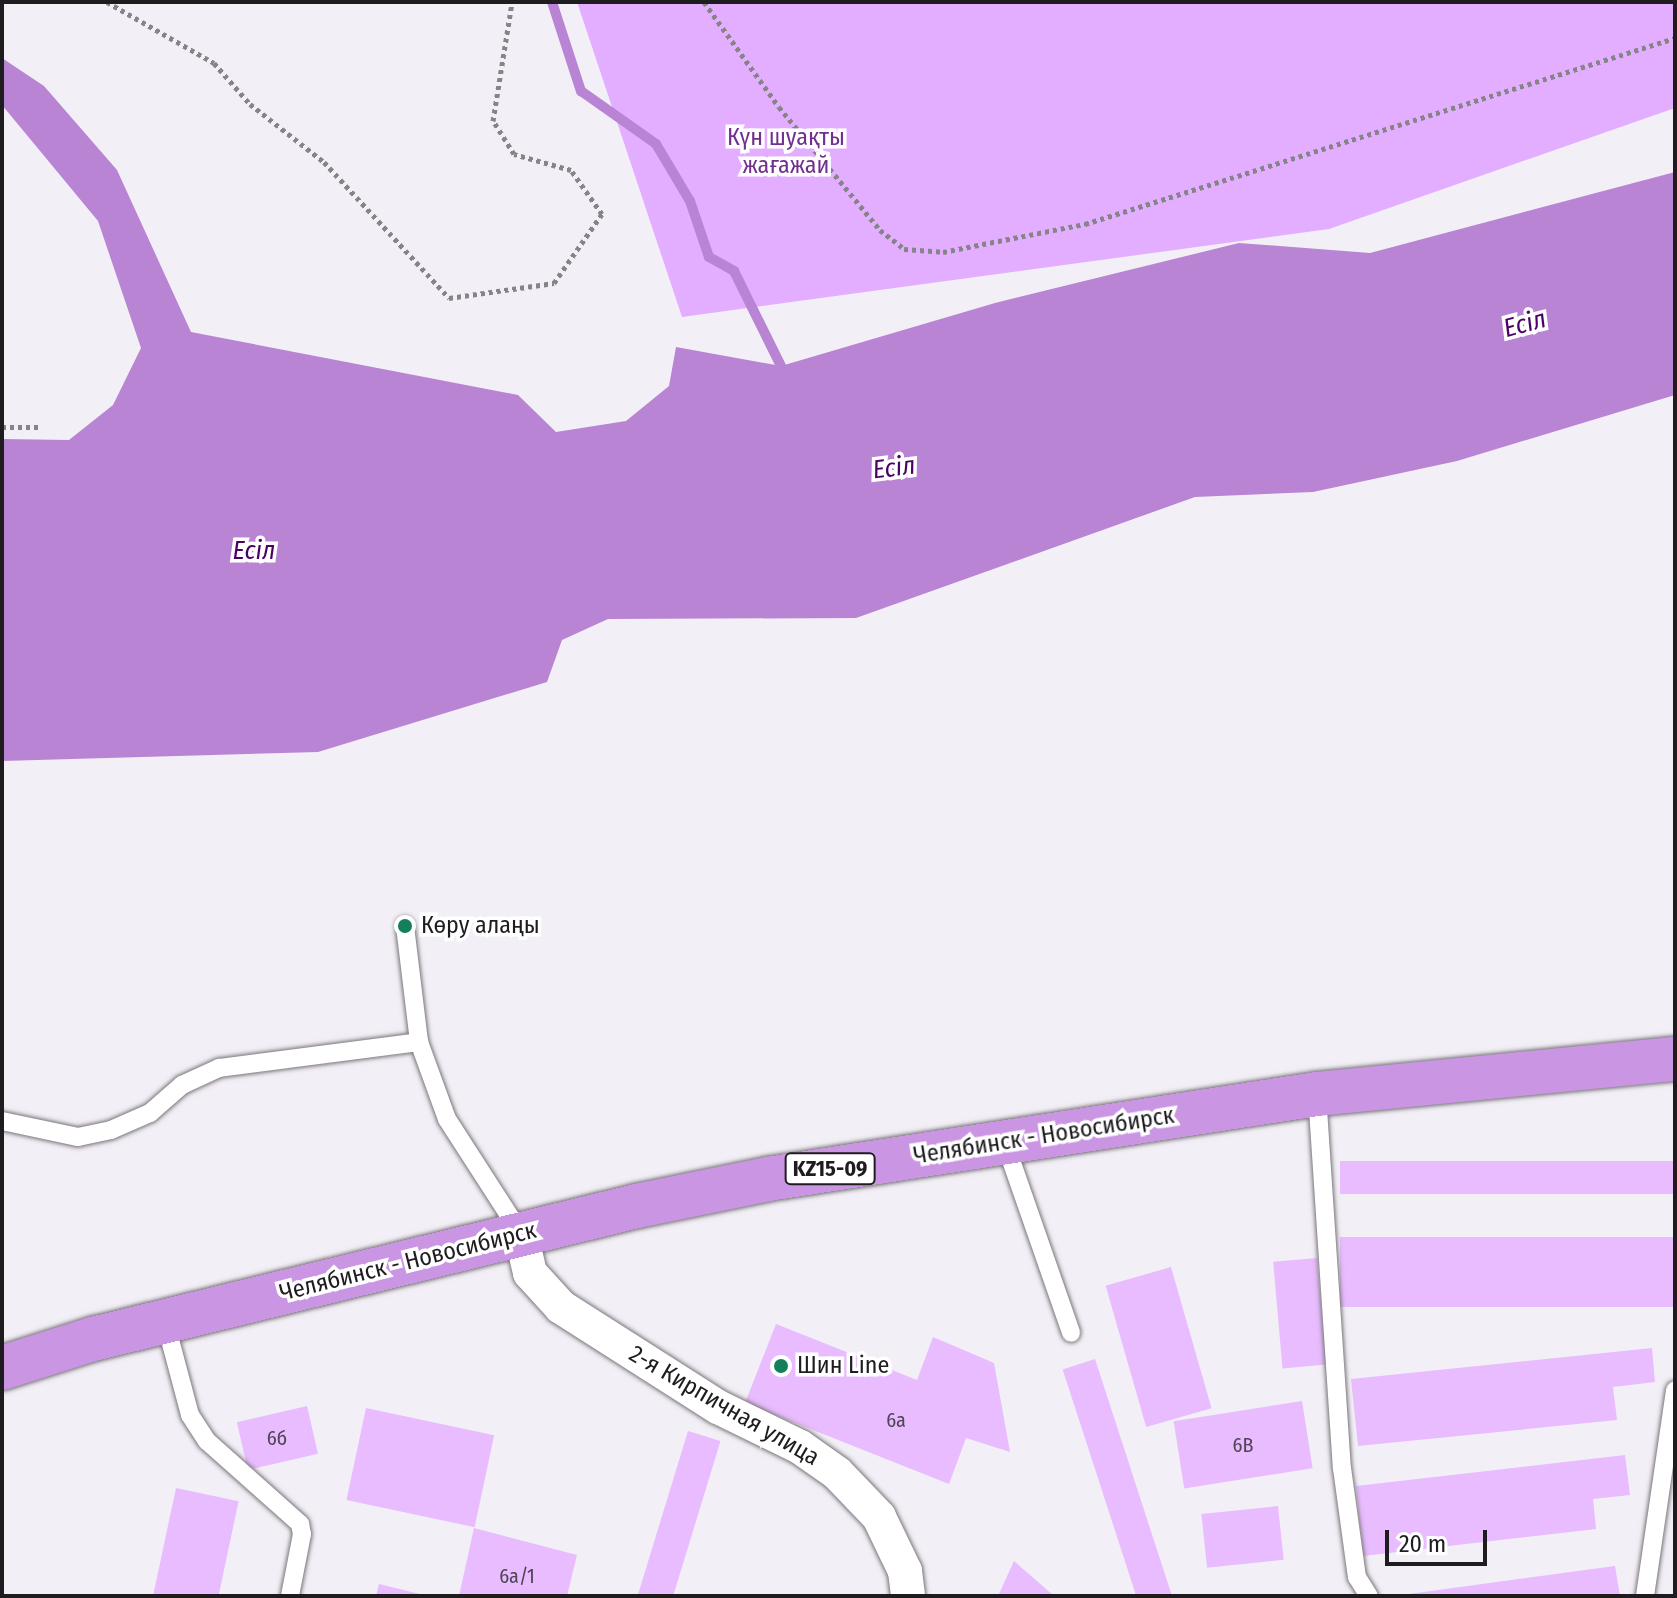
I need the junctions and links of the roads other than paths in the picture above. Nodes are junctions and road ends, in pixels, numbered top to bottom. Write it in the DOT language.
graph roads {
  1 [pos="405,926"];
  2 [pos="419,1042"];
  3 [pos="1675,1059"];
  4 [pos="1317,1094"];
  5 [pos="2,1121"];
  6 [pos="1005,1143"];
  7 [pos="521,1234"];
  8 [pos="165,1321"];
  9 [pos="1071,1333"];
  10 [pos="2,1368"];
  11 [pos="1675,1390"];
  12 [pos="290,1596"];
  13 [pos="908,1596"];
  14 [pos="1369,1596"];
  15 [pos="1645,1596"];
  1 -- 2 [label="lane"];
  2 -- 5 [label="lane"];
  2 -- 7 [label="lane"];
  3 -- 4 [label="highway, Челябинск - Новосибирск / KZ15-09"];
  4 -- 6 [label="highway, Челябинск - Новосибирск / KZ15-09"];
  4 -- 14 [label="lane"];
  6 -- 7 [label="highway, Челябинск - Новосибирск / KZ15-09"];
  6 -- 9 [label="lane"];
  7 -- 8 [label="highway, Челябинск - Новосибирск / KZ15-09"];
  7 -- 13 [label="street, 2-я Кирпичная улица"];
  8 -- 10 [label="highway, Челябинск - Новосибирск / KZ15-09"];
  8 -- 12 [label="lane"];
  11 -- 15 [label="lane"];
}
